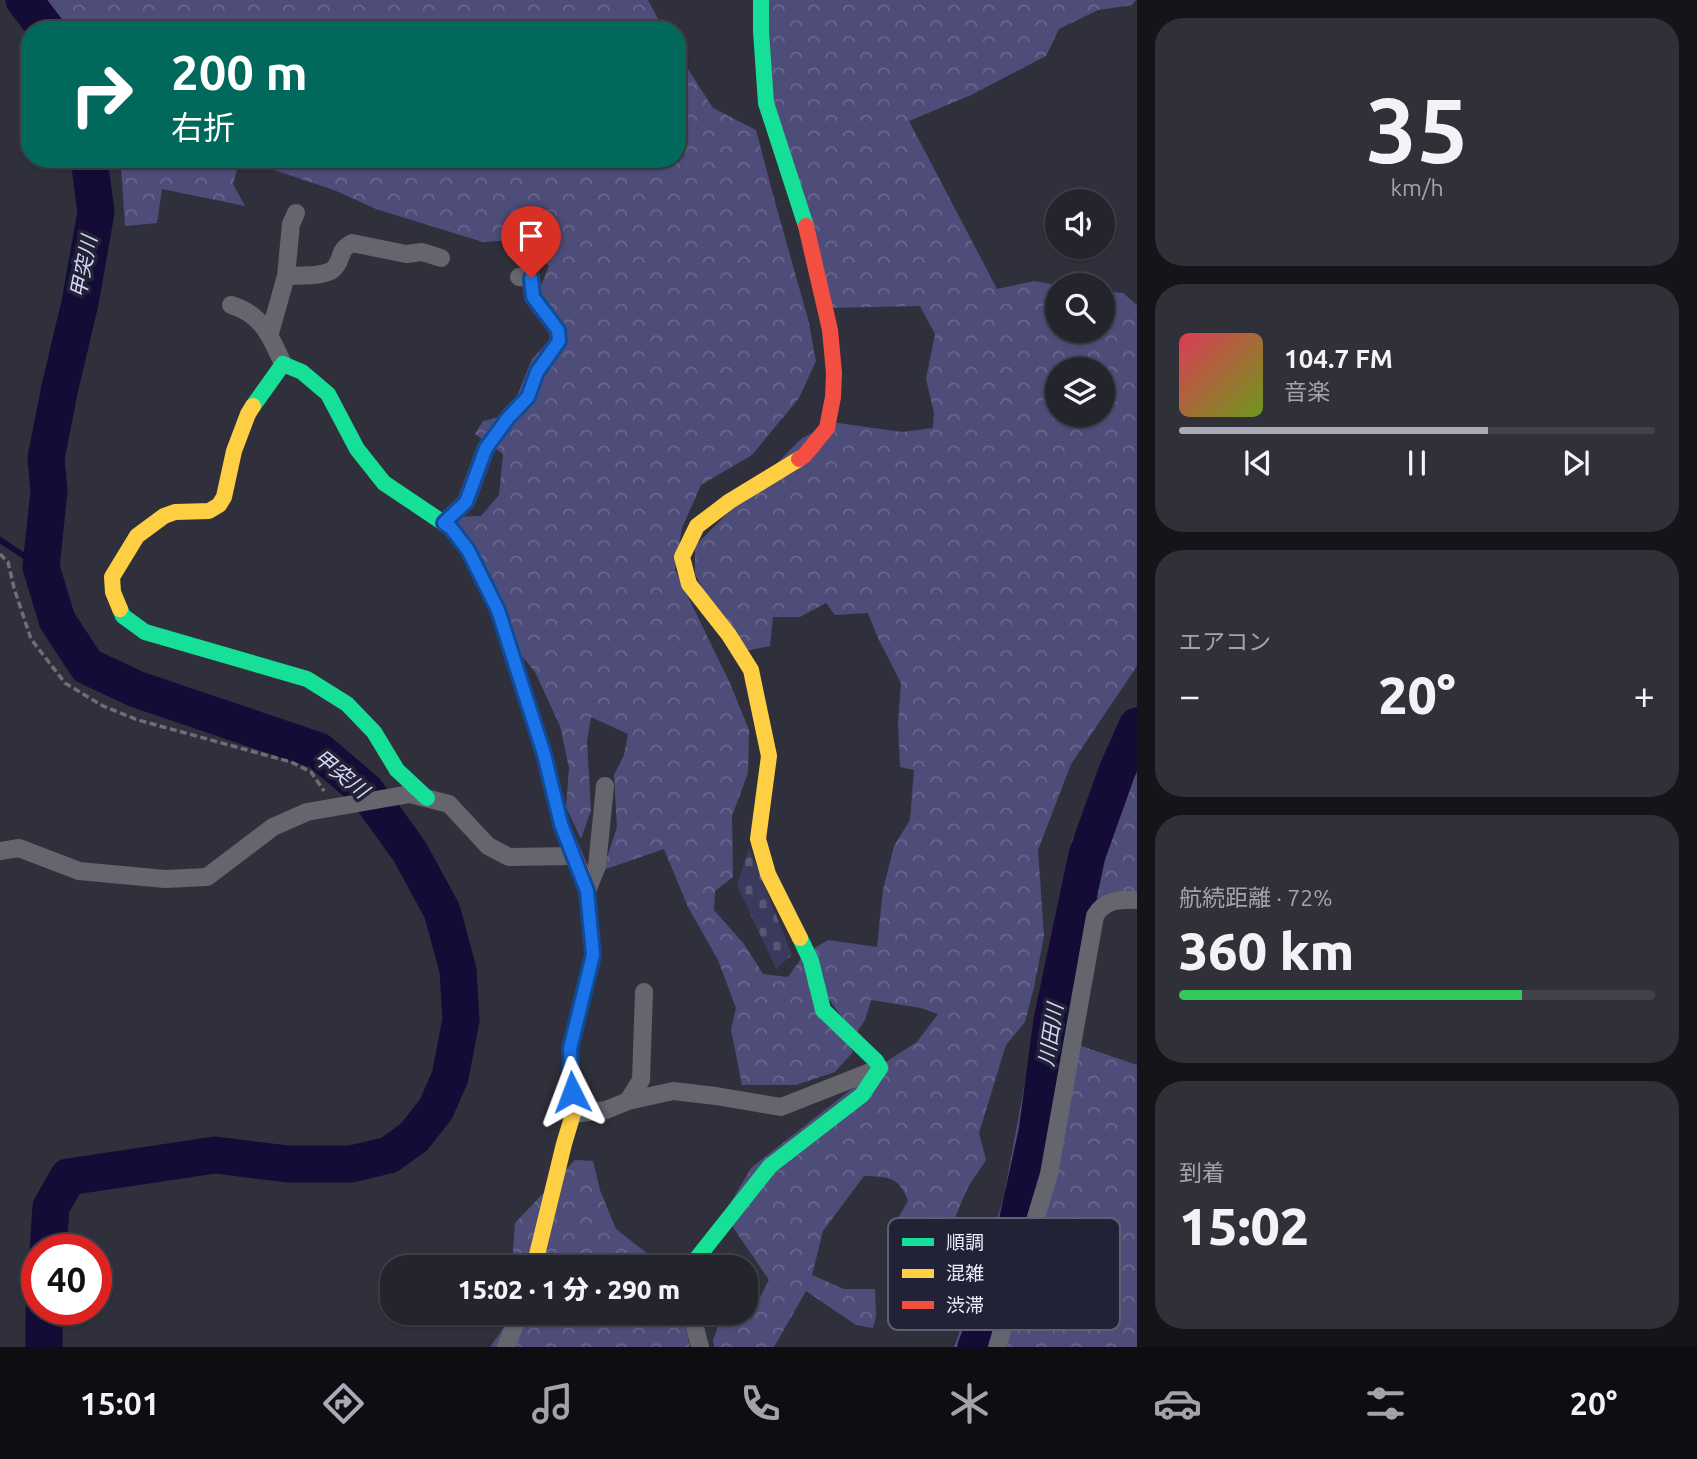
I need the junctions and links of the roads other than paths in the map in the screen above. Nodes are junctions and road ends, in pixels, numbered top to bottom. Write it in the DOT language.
graph roads {
  1 [pos="761,0"];
  2 [pos="296,213"];
  3 [pos="441,258"];
  4 [pos="286,276"];
  5 [pos="519,277"];
  6 [pos="232,305"];
  7 [pos="270,333"];
  8 [pos="283,364"];
  9 [pos="444,523"];
  10 [pos="605,786"];
  11 [pos="427,799"];
  12 [pos="0,851"];
  13 [pos="574,856"];
  14 [pos="587,891"];
  15 [pos="1137,900"];
  16 [pos="644,992"];
  17 [pos="880,1068"];
  18 [pos="628,1101"];
  19 [pos="573,1114"];
  20 [pos="1036,1218"];
  21 [pos="537,1255"];
  22 [pos="700,1255"];
  23 [pos="515,1325"];
  24 [pos="694,1325"];
  25 [pos="1002,1330"];
  26 [pos="506,1347"];
  27 [pos="700,1347"];
  28 [pos="997,1347"];
  1 -- 17 [label="street"];
  2 -- 4 [label="street"];
  3 -- 4 [label="street"];
  4 -- 7 [label="street"];
  5 -- 9 [label="street"];
  6 -- 7 [label="street"];
  7 -- 8 [label="street"];
  8 -- 9 [label="street"];
  8 -- 11 [label="street"];
  9 -- 13 [label="street"];
  10 -- 14 [label="street"];
  11 -- 12 [label="street"];
  11 -- 13 [label="street"];
  13 -- 14 [label="street"];
  14 -- 19 [label="street"];
  15 -- 20 [label="street"];
  16 -- 18 [label="street"];
  17 -- 18 [label="street"];
  17 -- 22 [label="street"];
  18 -- 19 [label="street"];
  19 -- 21 [label="street"];
  23 -- 26 [label="street"];
  24 -- 27 [label="street"];
  25 -- 28 [label="street"];
}
